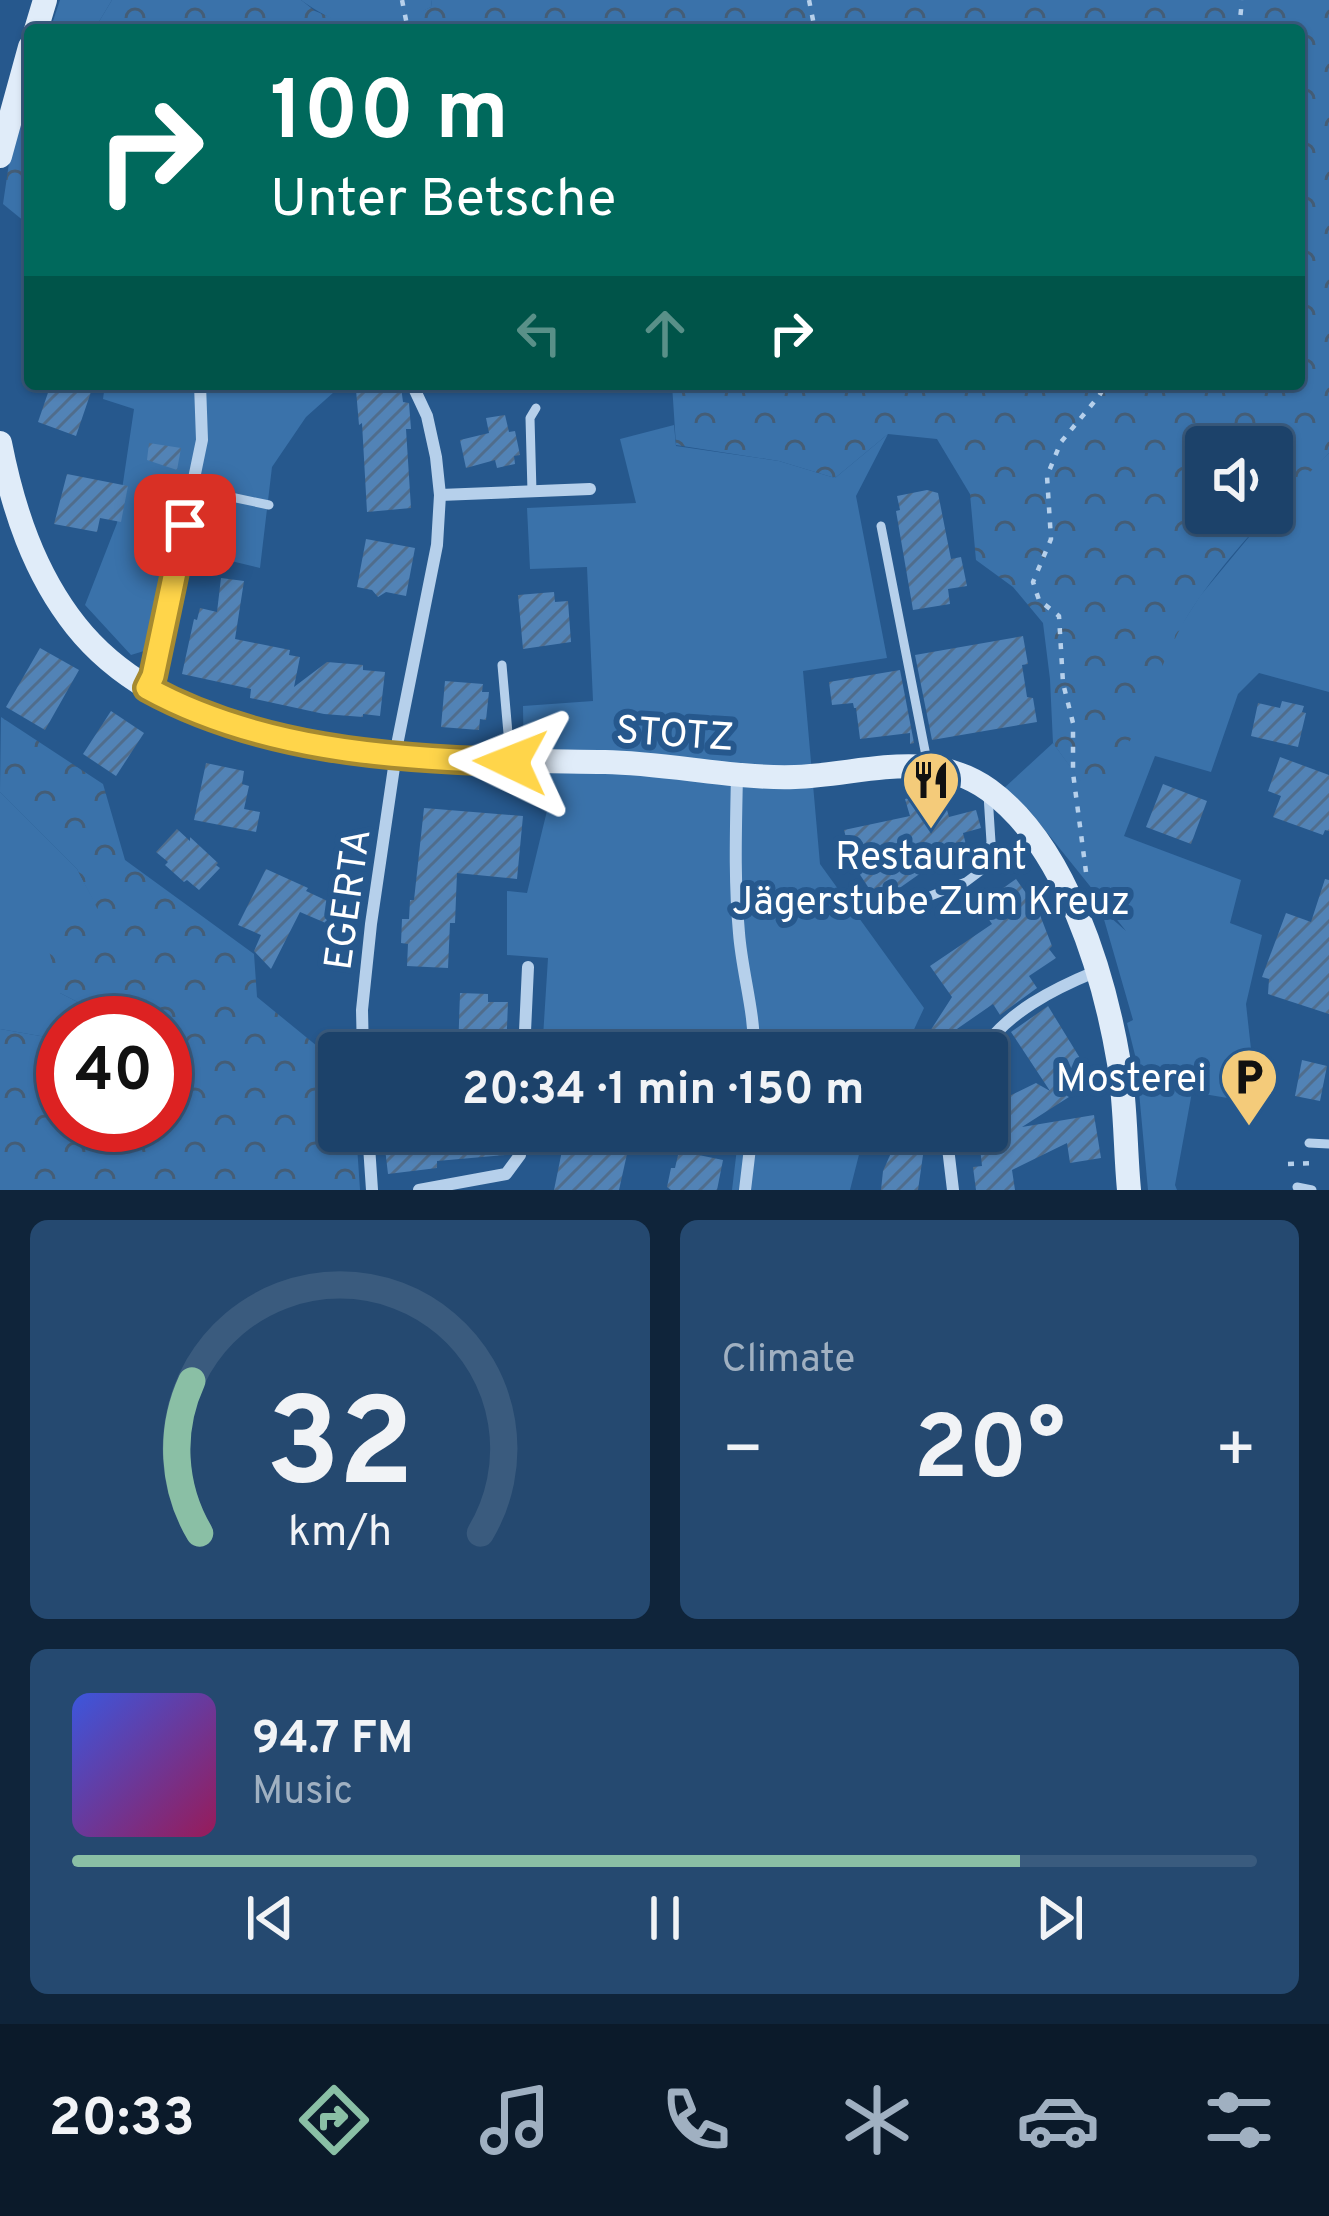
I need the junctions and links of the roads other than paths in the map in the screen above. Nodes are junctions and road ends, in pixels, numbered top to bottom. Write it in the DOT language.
graph roads {
  1 [pos="24,69"];
  2 [pos="0,156"];
  3 [pos="200,390"];
  4 [pos="415,390"];
  5 [pos="536,409"];
  6 [pos="0,445"];
  7 [pos="193,489"];
  8 [pos="590,489"];
  9 [pos="532,493"];
  10 [pos="440,495"];
  11 [pos="269,505"];
  12 [pos="881,526"];
  13 [pos="502,665"];
  14 [pos="147,688"];
  15 [pos="396,754"];
  16 [pos="511,762"];
  17 [pos="928,766"];
  18 [pos="737,772"];
  19 [pos="988,789"];
  20 [pos="910,904"];
  21 [pos="528,967"];
  22 [pos="1098,970"];
  23 [pos="363,1032"];
  24 [pos="525,1032"];
  25 [pos="754,1032"];
  26 [pos="999,1032"];
  27 [pos="1309,1143"];
  28 [pos="1329,1144"];
  29 [pos="369,1152"];
  30 [pos="520,1152"];
  31 [pos="750,1152"];
  32 [pos="948,1152"];
  33 [pos="1298,1186"];
  34 [pos="372,1190"];
  35 [pos="419,1190"];
  36 [pos="745,1190"];
  37 [pos="953,1190"];
  38 [pos="1129,1190"];
  39 [pos="1312,1190"];
  1 -- 2 [label="street"];
  3 -- 7 [label="street"];
  4 -- 10 [label="street, EGERTA"];
  5 -- 9 [label="lane"];
  6 -- 14 [label="street, STOTZ"];
  7 -- 11 [label="lane"];
  7 -- 14 [label="street"];
  8 -- 9 [label="street"];
  9 -- 10 [label="street"];
  10 -- 15 [label="street, EGERTA"];
  12 -- 17 [label="lane"];
  13 -- 16 [label="lane"];
  14 -- 15 [label="street, STOTZ"];
  15 -- 16 [label="street, STOTZ"];
  15 -- 23 [label="street, EGERTA"];
  16 -- 18 [label="street, STOTZ"];
  17 -- 18 [label="street, STOTZ"];
  17 -- 19 [label="street, STOTZ"];
  18 -- 25 [label="street"];
  19 -- 20 [label="lane"];
  19 -- 22 [label="street, STOTZ"];
  21 -- 24 [label="street"];
  22 -- 26 [label="street"];
  22 -- 38 [label="street, STOTZ"];
  27 -- 28 [label="lane"];
  29 -- 34 [label="street"];
  30 -- 35 [label="street"];
  31 -- 36 [label="street"];
  32 -- 37 [label="street"];
  33 -- 39 [label="lane"];
}
